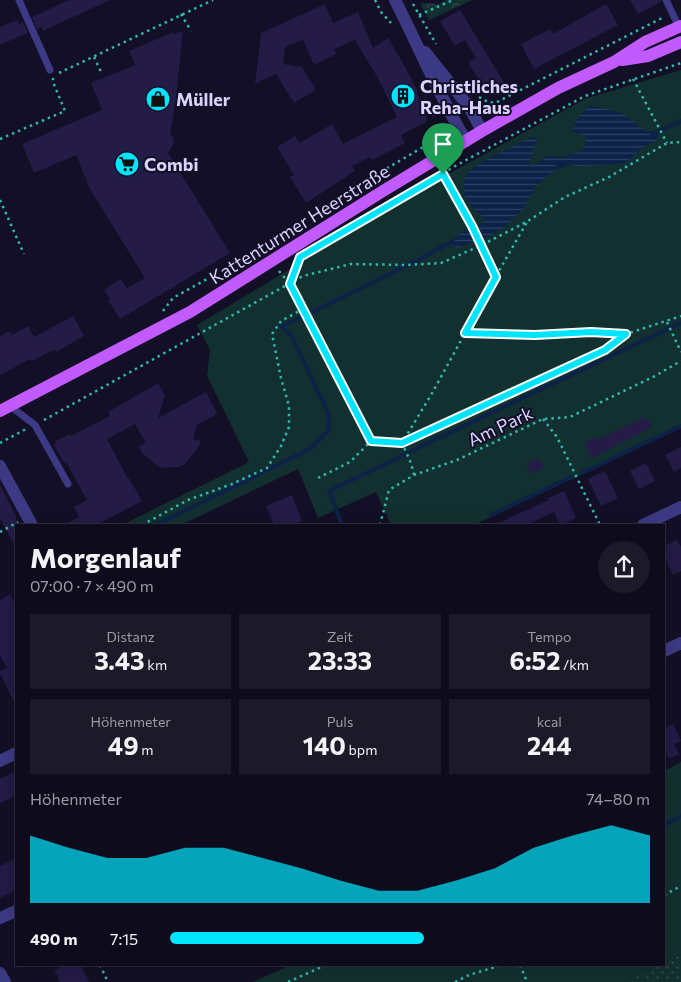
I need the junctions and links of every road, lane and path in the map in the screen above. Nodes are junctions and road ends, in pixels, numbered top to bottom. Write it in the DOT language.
graph roads {
  1 [pos="18,0"];
  2 [pos="213,0"];
  3 [pos="395,0"];
  4 [pos="411,0"];
  5 [pos="453,0"];
  6 [pos="666,0"];
  7 [pos="672,13"];
  8 [pos="181,14"];
  9 [pos="419,15"];
  10 [pos="680,27"];
  11 [pos="191,31"];
  12 [pos="417,42"];
  13 [pos="681,42"];
  14 [pos="439,50"];
  15 [pos="94,57"];
  16 [pos="614,62"];
  17 [pos="681,63"];
  18 [pos="50,70"];
  19 [pos="102,74"];
  20 [pos="633,79"];
  21 [pos="475,93"];
  22 [pos="441,125"];
  23 [pos="482,131"];
  24 [pos="0,139"];
  25 [pos="466,142"];
  26 [pos="681,142"];
  27 [pos="666,143"];
  28 [pos="443,174"];
  29 [pos="0,200"];
  30 [pos="528,221"];
  31 [pos="359,223"];
  32 [pos="482,245"];
  33 [pos="24,254"];
  34 [pos="300,257"];
  35 [pos="272,262"];
  36 [pos="496,277"];
  37 [pos="290,284"];
  38 [pos="303,309"];
  39 [pos="162,312"];
  40 [pos="681,316"];
  41 [pos="667,322"];
  42 [pos="465,333"];
  43 [pos="626,334"];
  44 [pos="681,352"];
  45 [pos="681,361"];
  46 [pos="5,409"];
  47 [pos="543,419"];
  48 [pos="35,425"];
  49 [pos="371,441"];
  50 [pos="0,443"];
  51 [pos="402,443"];
  52 [pos="0,466"];
  53 [pos="414,475"];
  54 [pos="318,478"];
  55 [pos="68,484"];
  56 [pos="681,507"];
  57 [pos="30,521"];
  58 [pos="144,524"];
  59 [pos="380,524"];
  60 [pos="600,524"];
  61 [pos="645,524"];
  62 [pos="15,526"];
  63 [pos="0,532"];
  64 [pos="681,643"];
  65 [pos="665,651"];
  66 [pos="15,754"];
  67 [pos="0,761"];
  68 [pos="681,886"];
  69 [pos="665,894"];
  70 [pos="15,911"];
  71 [pos="0,918"];
  72 [pos="100,966"];
  73 [pos="324,966"];
  74 [pos="499,966"];
  75 [pos="520,966"];
  76 [pos="0,973"];
  77 [pos="107,980"];
  78 [pos="5,982"];
  79 [pos="288,982"];
  80 [pos="455,982"];
  81 [pos="527,982"];
  1 -- 18 [label="lane"];
  2 -- 8 [label="path"];
  3 -- 12 [label="street"];
  4 -- 9 [label="path"];
  5 -- 9 [label="path"];
  6 -- 7 [label="lane"];
  7 -- 10 [label="lane"];
  7 -- 21 [label="path"];
  8 -- 11 [label="path"];
  8 -- 15 [label="path"];
  9 -- 14 [label="path"];
  10 -- 16 [label="main road, Kattenturmer Heerstraße"];
  12 -- 23 [label="street"];
  12 -- 25 [label="street"];
  13 -- 16 [label="main road, Kattenturmer Heerstraße"];
  15 -- 19 [label="path"];
  15 -- 24 [label="path"];
  16 -- 23 [label="main road, Kattenturmer Heerstraße"];
  17 -- 20 [label="path"];
  20 -- 27 [label="path"];
  20 -- 28 [label="path"];
  22 -- 39 [label="path"];
  23 -- 25 [label="main road, Kattenturmer Heerstraße"];
  25 -- 35 [label="main road, Kattenturmer Heerstraße"];
  26 -- 27 [label="path"];
  27 -- 30 [label="path"];
  28 -- 31 [label="path"];
  28 -- 32 [label="path"];
  29 -- 33 [label="path"];
  30 -- 32 [label="path"];
  30 -- 36 [label="path"];
  32 -- 36 [label="path"];
  32 -- 37 [label="path"];
  34 -- 37 [label="path"];
  35 -- 37 [label="path"];
  35 -- 46 [label="main road, Kattenturmer Heerstraße"];
  36 -- 42 [label="path"];
  37 -- 38 [label="path"];
  37 -- 48 [label="path"];
  38 -- 49 [label="path"];
  38 -- 58 [label="path"];
  40 -- 41 [label="path"];
  41 -- 43 [label="path"];
  41 -- 44 [label="path"];
  42 -- 43 [label="path"];
  42 -- 51 [label="path"];
  43 -- 51 [label="path"];
  45 -- 47 [label="path, Am Park"];
  46 -- 48 [label="lane"];
  47 -- 53 [label="path, Am Park"];
  47 -- 60 [label="path"];
  48 -- 50 [label="path"];
  48 -- 55 [label="lane"];
  49 -- 51 [label="path"];
  49 -- 54 [label="path"];
  51 -- 53 [label="path"];
  52 -- 57 [label="street"];
  53 -- 59 [label="path, Am Park"];
  56 -- 61 [label="street"];
  62 -- 63 [label="path"];
  64 -- 65 [label="street"];
  66 -- 67 [label="street"];
  68 -- 69 [label="path"];
  70 -- 71 [label="street"];
  72 -- 77 [label="path"];
  73 -- 79 [label="path"];
  74 -- 80 [label="path"];
  75 -- 81 [label="path"];
  76 -- 78 [label="street"];
}
